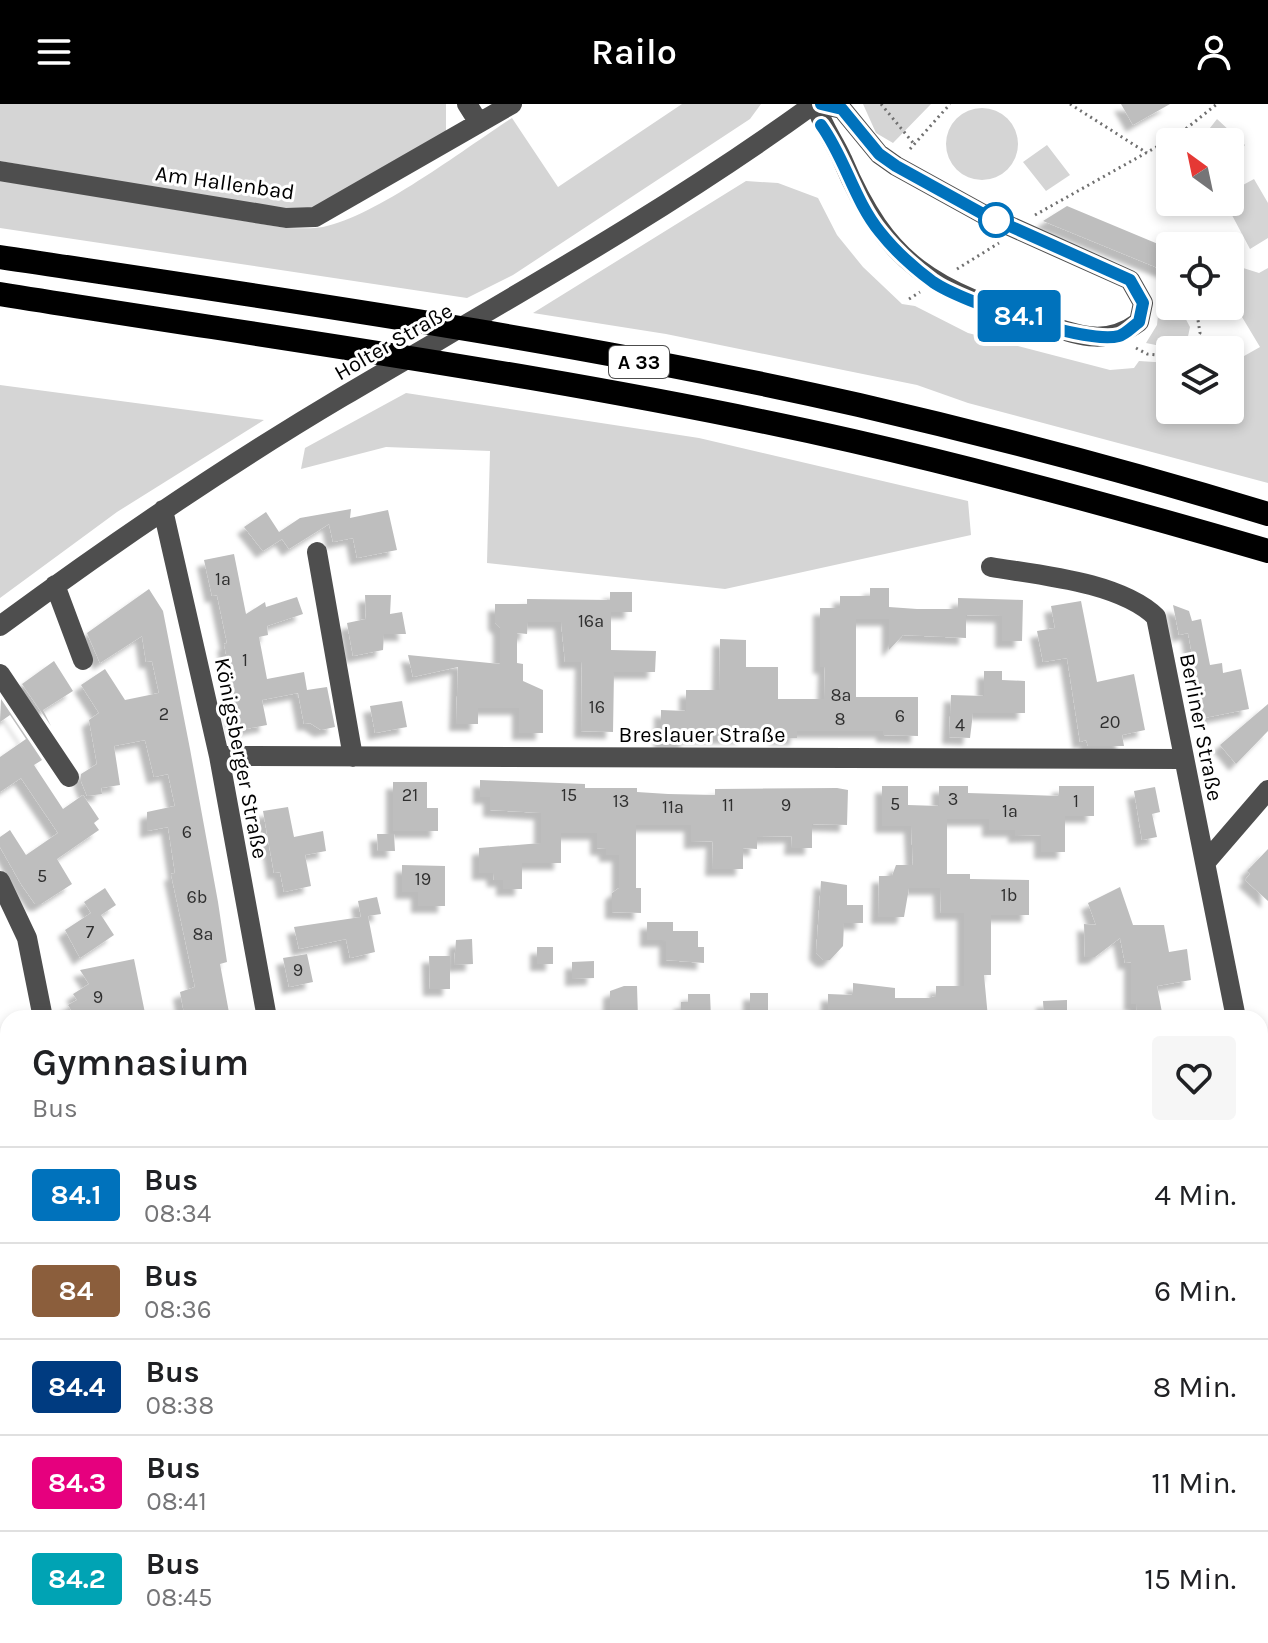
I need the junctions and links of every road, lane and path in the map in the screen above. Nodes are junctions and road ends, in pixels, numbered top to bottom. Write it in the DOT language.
graph roads {
  1 [pos="467,104"];
  2 [pos="512,104"];
  3 [pos="817,104"];
  4 [pos="881,104"];
  5 [pos="950,104"];
  6 [pos="1070,104"];
  7 [pos="1217,104"];
  8 [pos="479,123"];
  9 [pos="914,144"];
  10 [pos="1147,153"];
  11 [pos="896,166"];
  12 [pos="0,171"];
  13 [pos="1017,229"];
  14 [pos="0,257"];
  15 [pos="947,275"];
  16 [pos="924,290"];
  17 [pos="0,294"];
  18 [pos="909,299"];
  19 [pos="1121,336"];
  20 [pos="1156,355"];
  21 [pos="163,510"];
  22 [pos="1268,514"];
  23 [pos="1268,551"];
  24 [pos="317,552"];
  25 [pos="991,567"];
  26 [pos="55,585"];
  27 [pos="0,626"];
  28 [pos="83,660"];
  29 [pos="0,674"];
  30 [pos="219,756"];
  31 [pos="353,757"];
  32 [pos="1184,759"];
  33 [pos="69,777"];
  34 [pos="1268,790"];
  35 [pos="1205,863"];
  36 [pos="0,881"];
  37 [pos="41,1010"];
  38 [pos="266,1010"];
  39 [pos="1234,1010"];
  1 -- 8 [label="street"];
  2 -- 8 [label="street, Am Hallenbad"];
  3 -- 11 [label="street"];
  3 -- 19 [label="street"];
  3 -- 21 [label="street, Holter Straße"];
  4 -- 9 [label="path"];
  5 -- 9 [label="path"];
  6 -- 10 [label="path"];
  7 -- 10 [label="path"];
  8 -- 12 [label="street, Am Hallenbad"];
  9 -- 11 [label="path"];
  10 -- 13 [label="path"];
  11 -- 13 [label="street"];
  13 -- 15 [label="path"];
  13 -- 19 [label="street"];
  14 -- 22 [label="highway, A 33"];
  16 -- 18 [label="path"];
  17 -- 23 [label="highway, A 33"];
  19 -- 20 [label="path"];
  21 -- 26 [label="street, Holter Straße"];
  21 -- 30 [label="street, Königsberger Straße"];
  24 -- 31 [label="street"];
  25 -- 32 [label="street, Berliner Straße"];
  26 -- 27 [label="street, Holter Straße"];
  26 -- 28 [label="street"];
  29 -- 33 [label="street"];
  30 -- 31 [label="street, Breslauer Straße"];
  30 -- 38 [label="street, Königsberger Straße"];
  31 -- 32 [label="street, Breslauer Straße"];
  32 -- 35 [label="street, Berliner Straße"];
  34 -- 35 [label="street"];
  35 -- 39 [label="street, Berliner Straße"];
  36 -- 37 [label="street"];
}
